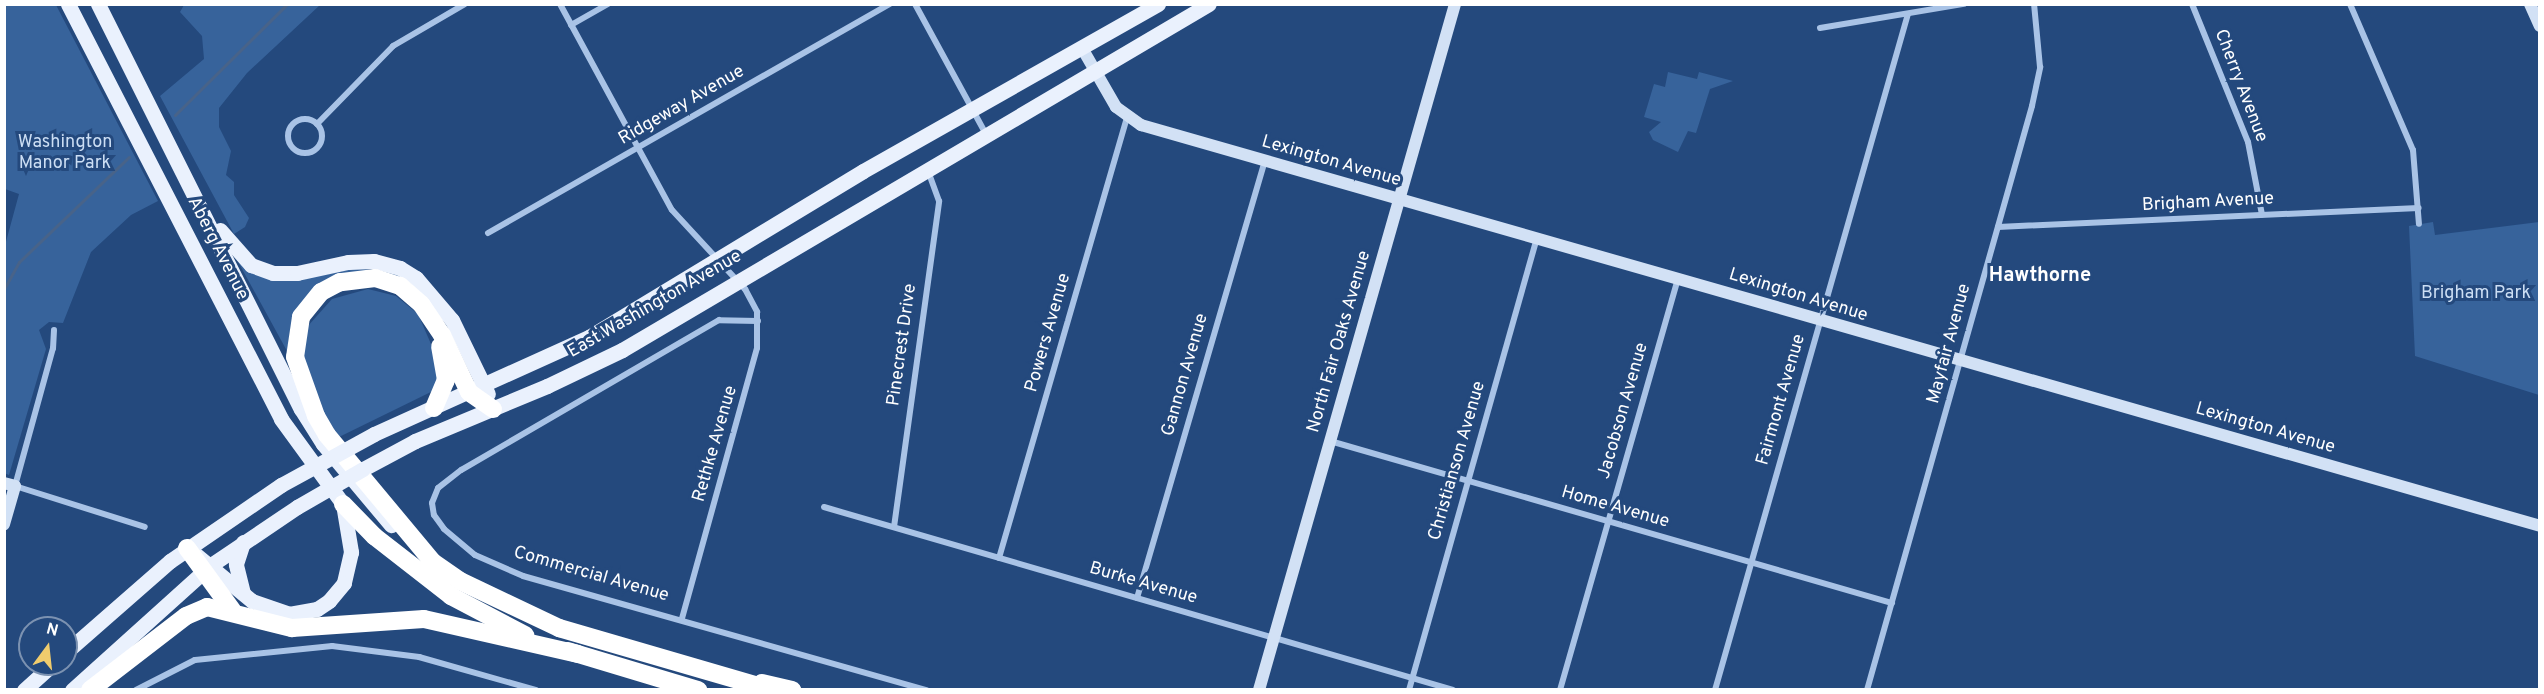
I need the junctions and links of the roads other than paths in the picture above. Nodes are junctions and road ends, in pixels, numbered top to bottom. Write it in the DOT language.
graph roads {
  1 [pos="68,4"];
  2 [pos="98,4"];
  3 [pos="465,4"];
  4 [pos="560,4"];
  5 [pos="608,4"];
  6 [pos="890,4"];
  7 [pos="915,4"];
  8 [pos="1158,4"];
  9 [pos="1209,4"];
  10 [pos="1455,4"];
  11 [pos="1964,4"];
  12 [pos="2034,4"];
  13 [pos="2192,4"];
  14 [pos="2350,4"];
  15 [pos="2530,4"];
  16 [pos="1908,14"];
  17 [pos="571,25"];
  18 [pos="2540,26"];
  19 [pos="1820,28"];
  20 [pos="1082,48"];
  21 [pos="1096,73"];
  22 [pos="973,109"];
  23 [pos="1127,116"];
  24 [pos="317,124"];
  25 [pos="987,135"];
  26 [pos="637,148"];
  27 [pos="177,156"];
  28 [pos="1265,161"];
  29 [pos="927,170"];
  30 [pos="1400,201"];
  31 [pos="2419,208"];
  32 [pos="2262,215"];
  33 [pos="2419,224"];
  34 [pos="1998,227"];
  35 [pos="488,233"];
  36 [pos="1536,241"];
  37 [pos="717,259"];
  38 [pos="1678,279"];
  39 [pos="738,280"];
  40 [pos="431,320"];
  41 [pos="758,321"];
  42 [pos="1820,322"];
  43 [pos="54,330"];
  44 [pos="1961,363"];
  45 [pos="477,389"];
  46 [pos="434,408"];
  47 [pos="493,409"];
  48 [pos="1330,441"];
  49 [pos="1468,481"];
  50 [pos="10,484"];
  51 [pos="343,504"];
  52 [pos="824,507"];
  53 [pos="1608,521"];
  54 [pos="4,524"];
  55 [pos="2540,526"];
  56 [pos="145,527"];
  57 [pos="894,527"];
  58 [pos="243,542"];
  59 [pos="187,548"];
  60 [pos="999,558"];
  61 [pos="433,561"];
  62 [pos="1751,563"];
  63 [pos="207,569"];
  64 [pos="243,592"];
  65 [pos="1137,598"];
  66 [pos="1892,603"];
  67 [pos="232,610"];
  68 [pos="682,619"];
  69 [pos="1274,638"];
  70 [pos="78,642"];
  71 [pos="578,654"];
  72 [pos="680,664"];
  73 [pos="40,676"];
  74 [pos="1412,678"];
  75 [pos="24,690"];
  76 [pos="72,690"];
  77 [pos="90,690"];
  78 [pos="136,690"];
  79 [pos="536,690"];
  80 [pos="698,690"];
  81 [pos="773,690"];
  82 [pos="792,690"];
  83 [pos="927,690"];
  84 [pos="1259,690"];
  85 [pos="1409,690"];
  86 [pos="1453,690"];
  87 [pos="1560,690"];
  88 [pos="1715,690"];
  89 [pos="1867,690"];
  1 -- 51 [label="main road, Aberg Avenue"];
  2 -- 27 [label="main road, Aberg Avenue"];
  3 -- 24 [label="street"];
  4 -- 17 [label="street, Rethke Avenue"];
  5 -- 17 [label="street"];
  6 -- 26 [label="street, Ridgeway Avenue"];
  7 -- 22 [label="street"];
  8 -- 20 [label="main road, East Washington Avenue"];
  9 -- 21 [label="main road, East Washington Avenue"];
  10 -- 30 [label="street, North Fair Oaks Avenue"];
  11 -- 16 [label="street"];
  12 -- 34 [label="street, Mayfair Avenue"];
  13 -- 32 [label="street, Cherry Avenue"];
  14 -- 31 [label="street"];
  15 -- 18 [label="street"];
  16 -- 19 [label="street"];
  16 -- 42 [label="street, Fairmont Avenue"];
  17 -- 26 [label="street, Rethke Avenue"];
  20 -- 21 [label="street, Lexington Avenue"];
  20 -- 22 [label="main road, East Washington Avenue"];
  21 -- 23 [label="street, Lexington Avenue"];
  21 -- 25 [label="main road, East Washington Avenue"];
  22 -- 25 [label="street"];
  22 -- 37 [label="main road, East Washington Avenue"];
  23 -- 28 [label="street, Lexington Avenue"];
  23 -- 60 [label="street, Powers Avenue"];
  24 -- 24 [label="street"];
  25 -- 29 [label="main road, East Washington Avenue"];
  26 -- 35 [label="street, Ridgeway Avenue"];
  26 -- 37 [label="street, Rethke Avenue"];
  27 -- 45 [label="main road"];
  27 -- 61 [label="main road, Aberg Avenue"];
  28 -- 30 [label="street, Lexington Avenue"];
  28 -- 65 [label="street, Gannon Avenue"];
  29 -- 39 [label="main road, East Washington Avenue"];
  29 -- 57 [label="street, Pinecrest Drive"];
  30 -- 36 [label="street, Lexington Avenue"];
  30 -- 48 [label="street, North Fair Oaks Avenue"];
  31 -- 32 [label="street, Brigham Avenue"];
  31 -- 33 [label="street"];
  32 -- 34 [label="street, Brigham Avenue"];
  34 -- 44 [label="street, Mayfair Avenue"];
  36 -- 38 [label="street, Lexington Avenue"];
  36 -- 49 [label="street, Christianson Avenue"];
  37 -- 39 [label="street, Rethke Avenue"];
  37 -- 45 [label="main road, East Washington Avenue"];
  38 -- 42 [label="street, Lexington Avenue"];
  38 -- 53 [label="street, Jacobson Avenue"];
  39 -- 41 [label="street, Rethke Avenue"];
  39 -- 47 [label="main road, East Washington Avenue"];
  40 -- 45 [label="highway"];
  40 -- 46 [label="highway"];
  40 -- 61 [label="highway"];
  41 -- 68 [label="street, Rethke Avenue"];
  41 -- 68 [label="street, Commercial Avenue"];
  42 -- 44 [label="street, Lexington Avenue"];
  42 -- 62 [label="street, Fairmont Avenue"];
  43 -- 50 [label="street"];
  44 -- 55 [label="street, Lexington Avenue"];
  44 -- 66 [label="street, Mayfair Avenue"];
  45 -- 46 [label="main road, East Washington Avenue"];
  45 -- 47 [label="highway"];
  46 -- 59 [label="main road, East Washington Avenue, bridge"];
  47 -- 58 [label="main road, East Washington Avenue, bridge"];
  48 -- 49 [label="street, Home Avenue"];
  48 -- 69 [label="street, North Fair Oaks Avenue"];
  49 -- 53 [label="street, Home Avenue"];
  49 -- 74 [label="street, Christianson Avenue"];
  50 -- 54 [label="street"];
  50 -- 56 [label="street"];
  51 -- 64 [label="main road"];
  51 -- 71 [label="highway"];
  52 -- 57 [label="street, Burke Avenue"];
  53 -- 62 [label="street, Home Avenue"];
  53 -- 87 [label="street, Jacobson Avenue"];
  57 -- 60 [label="street, Burke Avenue"];
  58 -- 63 [label="main road, East Washington Avenue"];
  58 -- 64 [label="main road"];
  59 -- 63 [label="highway"];
  59 -- 70 [label="main road, East Washington Avenue"];
  60 -- 65 [label="street, Burke Avenue"];
  61 -- 72 [label="highway"];
  62 -- 66 [label="street, Home Avenue"];
  62 -- 88 [label="street, Fairmont Avenue"];
  63 -- 64 [label="main road"];
  63 -- 67 [label="highway"];
  63 -- 76 [label="main road, East Washington Avenue"];
  65 -- 69 [label="street, Burke Avenue"];
  66 -- 89 [label="street, Mayfair Avenue"];
  67 -- 71 [label="highway"];
  67 -- 77 [label="highway"];
  68 -- 83 [label="street, Commercial Avenue"];
  69 -- 74 [label="street, Burke Avenue"];
  69 -- 84 [label="street, North Fair Oaks Avenue"];
  71 -- 80 [label="highway"];
  72 -- 81 [label="highway"];
  72 -- 82 [label="highway"];
  73 -- 75 [label="main road"];
  74 -- 85 [label="street, Christianson Avenue"];
  74 -- 86 [label="street, Burke Avenue"];
  78 -- 79 [label="street"];
}
